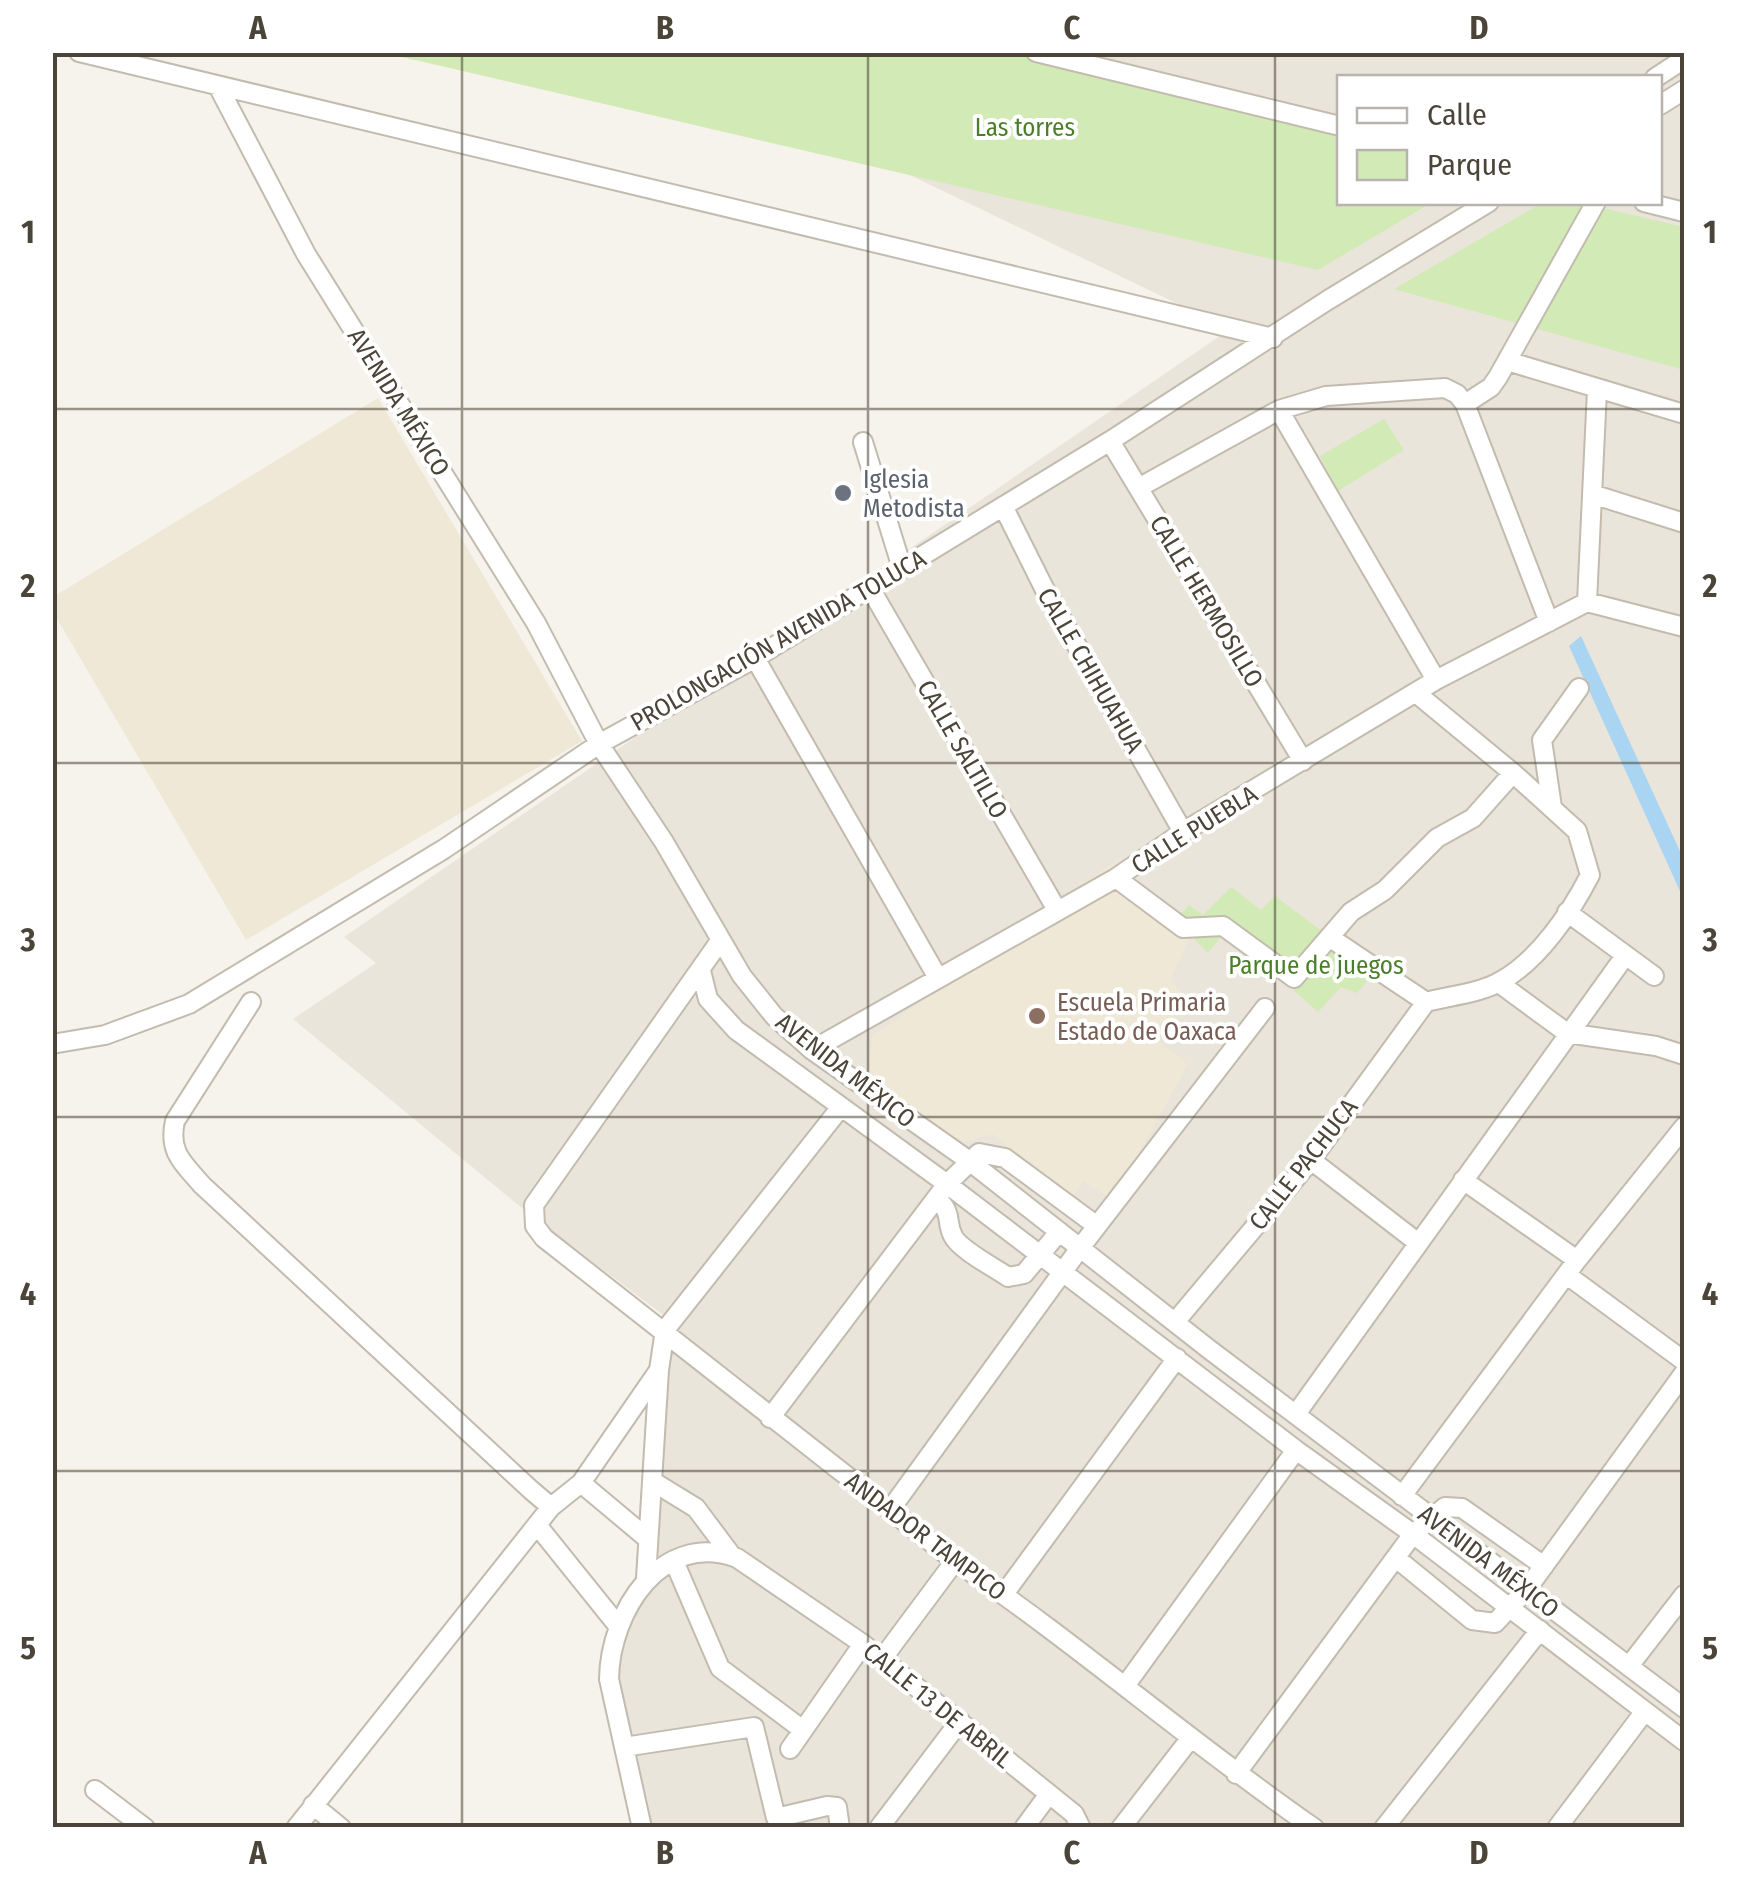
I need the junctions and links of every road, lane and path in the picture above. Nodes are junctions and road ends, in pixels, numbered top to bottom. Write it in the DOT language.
graph roads {
  1 [pos="79,52"];
  2 [pos="1036,52"];
  3 [pos="1684,60"];
  4 [pos="1661,75"];
  5 [pos="218,86"];
  6 [pos="1684,90"];
  7 [pos="1662,104"];
  8 [pos="1337,125"];
  9 [pos="1485,205"];
  10 [pos="1594,205"];
  11 [pos="1656,205"];
  12 [pos="1684,212"];
  13 [pos="1273,338"];
  14 [pos="1507,361"];
  15 [pos="1596,390"];
  16 [pos="1465,399"];
  17 [pos="1279,410"];
  18 [pos="1684,414"];
  19 [pos="1110,441"];
  20 [pos="863,442"];
  21 [pos="1140,487"];
  22 [pos="1592,494"];
  23 [pos="1003,506"];
  24 [pos="1684,523"];
  25 [pos="902,568"];
  26 [pos="870,588"];
  27 [pos="1569,612"];
  28 [pos="1684,628"];
  29 [pos="755,658"];
  30 [pos="1436,680"];
  31 [pos="1579,688"];
  32 [pos="1416,693"];
  33 [pos="599,744"];
  34 [pos="1303,761"];
  35 [pos="1513,773"];
  36 [pos="1552,807"];
  37 [pos="1184,832"];
  38 [pos="1116,878"];
  39 [pos="1057,910"];
  40 [pos="1568,912"];
  41 [pos="1329,937"];
  42 [pos="720,941"];
  43 [pos="1625,956"];
  44 [pos="701,971"];
  45 [pos="1654,976"];
  46 [pos="938,978"];
  47 [pos="1499,983"];
  48 [pos="251,1002"];
  49 [pos="1426,1002"];
  50 [pos="1265,1008"];
  51 [pos="1568,1033"];
  52 [pos="52,1044"];
  53 [pos="812,1050"];
  54 [pos="1684,1055"];
  55 [pos="841,1107"];
  56 [pos="1684,1126"];
  57 [pos="968,1160"];
  58 [pos="1311,1160"];
  59 [pos="1462,1180"];
  60 [pos="942,1191"];
  61 [pos="1096,1226"];
  62 [pos="1060,1232"];
  63 [pos="1417,1242"];
  64 [pos="1080,1248"];
  65 [pos="1041,1256"];
  66 [pos="1572,1268"];
  67 [pos="1063,1273"];
  68 [pos="1174,1322"];
  69 [pos="665,1330"];
  70 [pos="1177,1358"];
  71 [pos="1684,1361"];
  72 [pos="659,1370"];
  73 [pos="1684,1374"];
  74 [pos="1296,1414"];
  75 [pos="770,1418"];
  76 [pos="1296,1450"];
  77 [pos="652,1481"];
  78 [pos="581,1484"];
  79 [pos="1402,1496"];
  80 [pos="551,1507"];
  81 [pos="890,1510"];
  82 [pos="1430,1518"];
  83 [pos="537,1525"];
  84 [pos="1414,1534"];
  85 [pos="648,1539"];
  86 [pos="732,1556"];
  87 [pos="1396,1558"];
  88 [pos="674,1561"];
  89 [pos="956,1561"];
  90 [pos="1544,1566"];
  91 [pos="646,1578"];
  92 [pos="1526,1589"];
  93 [pos="1004,1594"];
  94 [pos="1684,1595"];
  95 [pos="1511,1609"];
  96 [pos="619,1627"];
  97 [pos="1540,1630"];
  98 [pos="863,1644"];
  99 [pos="882,1660"];
  100 [pos="1629,1666"];
  101 [pos="1125,1686"];
  102 [pos="1684,1708"];
  103 [pos="1645,1711"];
  104 [pos="960,1720"];
  105 [pos="803,1730"];
  106 [pos="1190,1739"];
  107 [pos="1684,1741"];
  108 [pos="624,1748"];
  109 [pos="790,1750"];
  110 [pos="1236,1774"];
  111 [pos="95,1790"];
  112 [pos="1049,1794"];
  113 [pos="313,1805"];
  114 [pos="145,1828"];
  115 [pos="296,1828"];
  116 [pos="341,1828"];
  117 [pos="642,1828"];
  118 [pos="840,1828"];
  119 [pos="879,1828"];
  120 [pos="1024,1828"];
  121 [pos="1081,1828"];
  122 [pos="1121,1828"];
  123 [pos="1314,1828"];
  124 [pos="1384,1828"];
  125 [pos="1557,1828"];
  1 -- 5 [label="street"];
  2 -- 8 [label="street"];
  3 -- 4 [label="street"];
  5 -- 13 [label="street"];
  5 -- 33 [label="street, AVENIDA MÉXICO"];
  6 -- 7 [label="street"];
  9 -- 13 [label="street, PROLONGACIÓN AVENIDA TOLUCA"];
  10 -- 14 [label="street"];
  11 -- 12 [label="street"];
  13 -- 19 [label="street, PROLONGACIÓN AVENIDA TOLUCA"];
  14 -- 15 [label="street"];
  14 -- 16 [label="street"];
  15 -- 18 [label="street"];
  15 -- 22 [label="street"];
  16 -- 17 [label="street"];
  16 -- 27 [label="street"];
  17 -- 21 [label="street"];
  17 -- 30 [label="street"];
  19 -- 21 [label="street, CALLE HERMOSILLO"];
  19 -- 23 [label="street, PROLONGACIÓN AVENIDA TOLUCA"];
  20 -- 25 [label="street"];
  21 -- 34 [label="street, CALLE HERMOSILLO"];
  22 -- 24 [label="street"];
  22 -- 27 [label="street"];
  23 -- 25 [label="street, PROLONGACIÓN AVENIDA TOLUCA"];
  23 -- 37 [label="street, CALLE CHIHUAHUA"];
  25 -- 26 [label="street, PROLONGACIÓN AVENIDA TOLUCA"];
  26 -- 29 [label="street, PROLONGACIÓN AVENIDA TOLUCA"];
  26 -- 39 [label="street, CALLE SALTILLO"];
  27 -- 28 [label="street"];
  27 -- 30 [label="street, CALLE PUEBLA"];
  29 -- 33 [label="street, PROLONGACIÓN AVENIDA TOLUCA"];
  29 -- 46 [label="street"];
  30 -- 32 [label="street, CALLE PUEBLA"];
  31 -- 36 [label="street"];
  32 -- 34 [label="street, CALLE PUEBLA"];
  32 -- 35 [label="street"];
  33 -- 42 [label="street, AVENIDA MÉXICO"];
  33 -- 52 [label="street, PROLONGACIÓN AVENIDA TOLUCA"];
  34 -- 37 [label="street, CALLE PUEBLA"];
  35 -- 36 [label="street"];
  35 -- 41 [label="street"];
  36 -- 40 [label="street"];
  37 -- 38 [label="street, CALLE PUEBLA"];
  38 -- 39 [label="street, CALLE PUEBLA"];
  38 -- 41 [label="street"];
  39 -- 46 [label="street, CALLE PUEBLA"];
  40 -- 43 [label="street"];
  40 -- 47 [label="street"];
  41 -- 49 [label="street"];
  42 -- 44 [label="street"];
  42 -- 53 [label="street, AVENIDA MÉXICO"];
  43 -- 45 [label="street"];
  43 -- 51 [label="street"];
  44 -- 55 [label="street, AVENIDA MÉXICO"];
  44 -- 69 [label="street, ANDADOR TAMPICO"];
  46 -- 53 [label="street, CALLE PUEBLA"];
  47 -- 49 [label="street"];
  47 -- 51 [label="street"];
  48 -- 80 [label="street"];
  49 -- 58 [label="street, CALLE PACHUCA"];
  50 -- 61 [label="street"];
  51 -- 54 [label="street"];
  51 -- 59 [label="street"];
  53 -- 57 [label="street, AVENIDA MÉXICO"];
  55 -- 60 [label="street, AVENIDA MÉXICO"];
  55 -- 69 [label="street"];
  56 -- 66 [label="street"];
  57 -- 60 [label="street"];
  57 -- 61 [label="street"];
  57 -- 62 [label="street, AVENIDA MÉXICO"];
  58 -- 63 [label="street"];
  58 -- 68 [label="street, CALLE PACHUCA"];
  59 -- 63 [label="street"];
  59 -- 66 [label="street"];
  60 -- 65 [label="street, AVENIDA MÉXICO"];
  60 -- 65 [label="street"];
  60 -- 75 [label="street"];
  61 -- 64 [label="street"];
  62 -- 64 [label="street, AVENIDA MÉXICO"];
  62 -- 65 [label="street"];
  63 -- 74 [label="street"];
  64 -- 67 [label="street"];
  64 -- 68 [label="street, AVENIDA MÉXICO"];
  65 -- 67 [label="street, AVENIDA MÉXICO"];
  66 -- 71 [label="street"];
  66 -- 79 [label="street"];
  67 -- 70 [label="street, AVENIDA MÉXICO"];
  67 -- 81 [label="street"];
  68 -- 74 [label="street, AVENIDA MÉXICO"];
  69 -- 72 [label="street"];
  69 -- 75 [label="street, ANDADOR TAMPICO"];
  70 -- 76 [label="street, AVENIDA MÉXICO"];
  70 -- 93 [label="street"];
  72 -- 77 [label="street"];
  72 -- 78 [label="street"];
  73 -- 90 [label="street"];
  74 -- 79 [label="street, AVENIDA MÉXICO"];
  75 -- 81 [label="street, ANDADOR TAMPICO"];
  76 -- 84 [label="street, AVENIDA MÉXICO"];
  76 -- 101 [label="street"];
  77 -- 85 [label="street"];
  77 -- 86 [label="street"];
  78 -- 80 [label="street"];
  78 -- 85 [label="street"];
  79 -- 82 [label="street, AVENIDA MÉXICO"];
  80 -- 83 [label="street"];
  81 -- 89 [label="street, ANDADOR TAMPICO"];
  82 -- 84 [label="street"];
  82 -- 90 [label="street"];
  82 -- 92 [label="street, AVENIDA MÉXICO"];
  83 -- 96 [label="street"];
  83 -- 113 [label="street"];
  84 -- 87 [label="street"];
  84 -- 95 [label="street, AVENIDA MÉXICO"];
  85 -- 91 [label="street"];
  86 -- 88 [label="street"];
  86 -- 98 [label="street, CALLE 13 DE ABRIL"];
  87 -- 95 [label="street"];
  87 -- 110 [label="street"];
  88 -- 91 [label="street"];
  88 -- 105 [label="street"];
  89 -- 93 [label="street, ANDADOR TAMPICO"];
  89 -- 99 [label="street"];
  90 -- 92 [label="street"];
  91 -- 96 [label="street"];
  92 -- 95 [label="street"];
  92 -- 100 [label="street, AVENIDA MÉXICO"];
  93 -- 101 [label="street, ANDADOR TAMPICO"];
  94 -- 100 [label="street"];
  95 -- 97 [label="street, AVENIDA MÉXICO"];
  96 -- 108 [label="street"];
  97 -- 103 [label="street, AVENIDA MÉXICO"];
  97 -- 124 [label="street"];
  98 -- 99 [label="street, CALLE 13 DE ABRIL"];
  98 -- 105 [label="street"];
  99 -- 104 [label="street, CALLE 13 DE ABRIL"];
  100 -- 102 [label="street, AVENIDA MÉXICO"];
  101 -- 106 [label="street, ANDADOR TAMPICO"];
  103 -- 107 [label="street, AVENIDA MÉXICO"];
  103 -- 125 [label="street"];
  104 -- 112 [label="street, CALLE 13 DE ABRIL"];
  104 -- 119 [label="street"];
  105 -- 109 [label="street"];
  106 -- 110 [label="street, ANDADOR TAMPICO"];
  106 -- 122 [label="street"];
  108 -- 117 [label="street"];
  108 -- 118 [label="street"];
  110 -- 123 [label="street, ANDADOR TAMPICO"];
  111 -- 114 [label="street"];
  112 -- 120 [label="street"];
  112 -- 121 [label="street, CALLE 13 DE ABRIL"];
  113 -- 115 [label="street"];
  113 -- 116 [label="street"];
}
